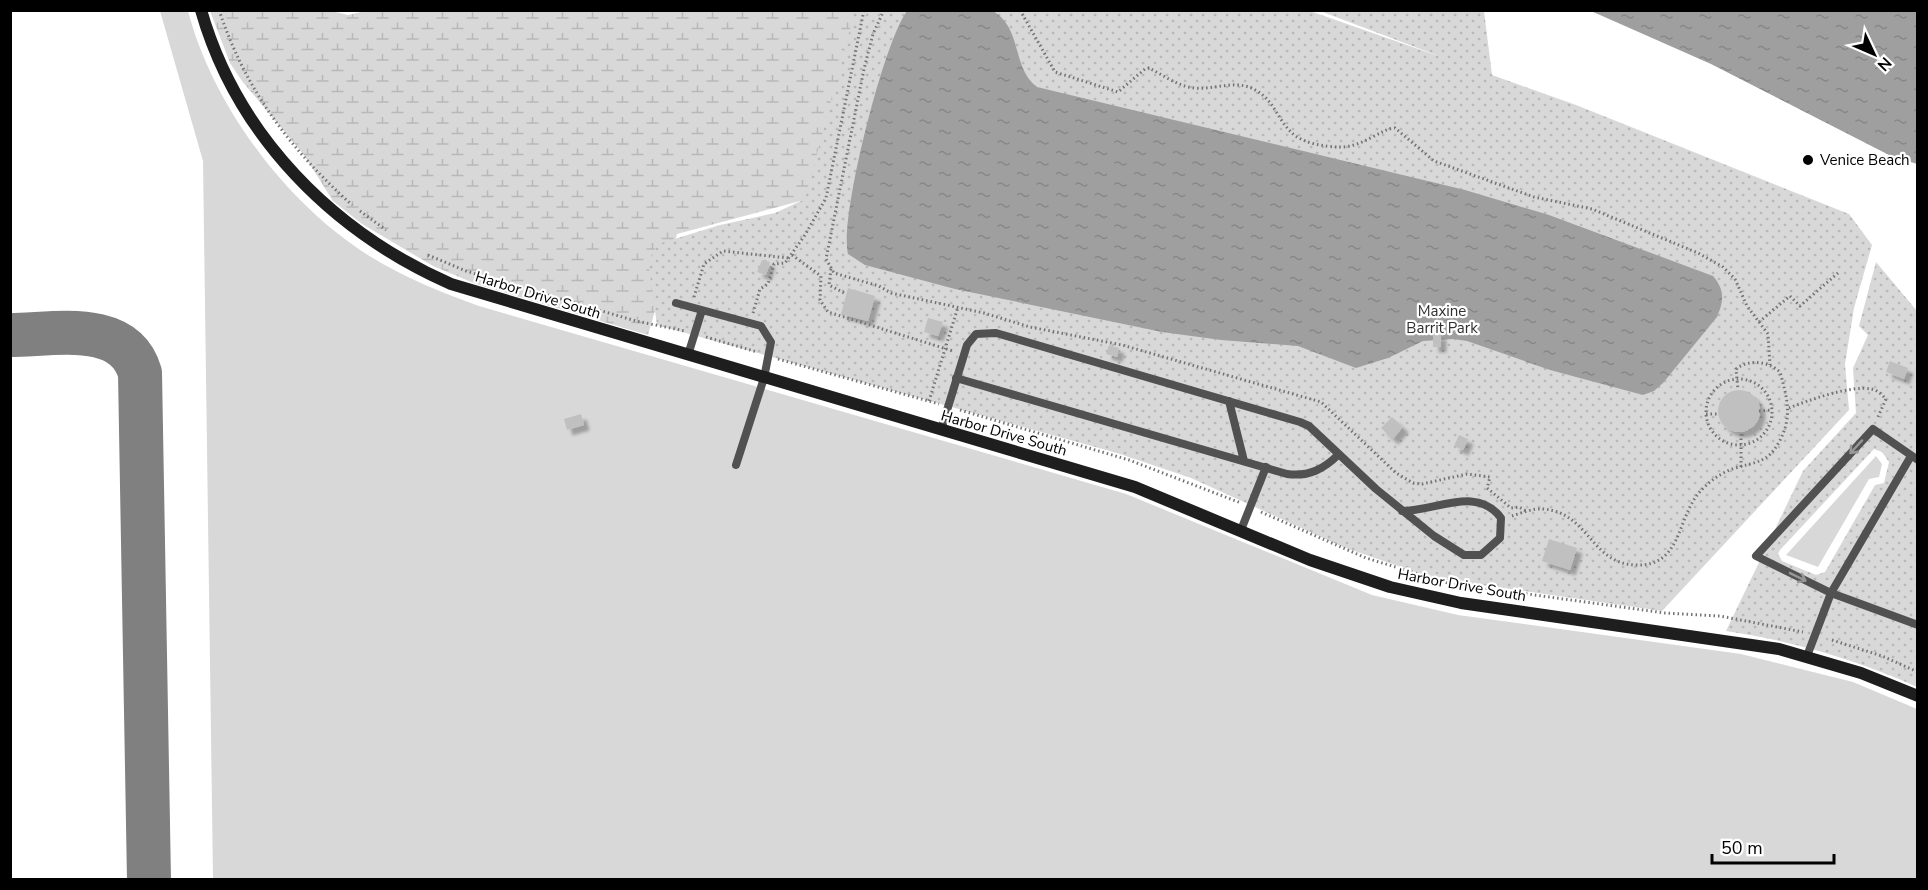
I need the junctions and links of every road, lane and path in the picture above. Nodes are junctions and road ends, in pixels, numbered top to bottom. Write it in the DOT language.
graph roads {
  1 [pos="201,10"];
  2 [pos="219,10"];
  3 [pos="864,10"];
  4 [pos="884,10"];
  5 [pos="1020,10"];
  6 [pos="394,236"];
  7 [pos="427,255"];
  8 [pos="792,255"];
  9 [pos="788,258"];
  10 [pos="831,269"];
  11 [pos="1838,273"];
  12 [pos="846,294"];
  13 [pos="676,303"];
  14 [pos="691,307"];
  15 [pos="958,308"];
  16 [pos="702,310"];
  17 [pos="1760,322"];
  18 [pos="750,323"];
  19 [pos="695,333"];
  20 [pos="945,349"];
  21 [pos="963,354"];
  22 [pos="688,355"];
  23 [pos="768,356"];
  24 [pos="1770,365"];
  25 [pos="764,378"];
  26 [pos="956,378"];
  27 [pos="1736,379"];
  28 [pos="1738,390"];
  29 [pos="929,401"];
  30 [pos="1229,401"];
  31 [pos="948,407"];
  32 [pos="1789,408"];
  33 [pos="1772,410"];
  34 [pos="1759,411"];
  35 [pos="1706,414"];
  36 [pos="1719,414"];
  37 [pos="1873,429"];
  38 [pos="941,430"];
  39 [pos="1741,432"];
  40 [pos="1740,446"];
  41 [pos="1339,454"];
  42 [pos="1914,458"];
  43 [pos="1244,461"];
  44 [pos="736,465"];
  45 [pos="1266,467"];
  46 [pos="1741,467"];
  47 [pos="1250,507"];
  48 [pos="1402,511"];
  49 [pos="1528,512"];
  50 [pos="1501,519"];
  51 [pos="1241,530"];
  52 [pos="1832,593"];
  53 [pos="1917,625"];
  54 [pos="1803,632"];
  55 [pos="1832,640"];
  56 [pos="1807,656"];
  57 [pos="1917,672"];
  58 [pos="1917,696"];
  1 -- 22 [label="street, Harbor Drive South"];
  2 -- 6 [label="path"];
  3 -- 8 [label="path"];
  4 -- 10 [label="path"];
  5 -- 17 [label="path"];
  7 -- 19 [label="path"];
  8 -- 9 [label="path"];
  8 -- 20 [label="path"];
  9 -- 14 [label="path"];
  9 -- 18 [label="path"];
  10 -- 12 [label="path"];
  10 -- 15 [label="path"];
  11 -- 17 [label="path"];
  13 -- 14 [label="lane"];
  14 -- 16 [label="lane"];
  15 -- 20 [label="path"];
  15 -- 49 [label="path"];
  16 -- 18 [label="lane"];
  16 -- 19 [label="lane"];
  17 -- 24 [label="path"];
  18 -- 23 [label="lane"];
  19 -- 22 [label="lane"];
  19 -- 23 [label="path"];
  20 -- 21 [label="path"];
  20 -- 29 [label="path"];
  21 -- 26 [label="lane"];
  21 -- 30 [label="lane"];
  22 -- 25 [label="street, Harbor Drive South"];
  23 -- 25 [label="lane"];
  23 -- 29 [label="path"];
  24 -- 27 [label="path"];
  24 -- 32 [label="path"];
  25 -- 38 [label="street, Harbor Drive South"];
  25 -- 44 [label="lane"];
  26 -- 31 [label="lane"];
  26 -- 43 [label="lane"];
  27 -- 28 [label="path"];
  27 -- 33 [label="path"];
  27 -- 35 [label="path"];
  29 -- 31 [label="path"];
  30 -- 41 [label="lane"];
  30 -- 43 [label="lane"];
  31 -- 38 [label="lane"];
  31 -- 47 [label="path"];
  32 -- 37 [label="path"];
  32 -- 46 [label="path"];
  33 -- 34 [label="path"];
  33 -- 40 [label="path"];
  35 -- 36 [label="path"];
  35 -- 40 [label="path"];
  37 -- 42 [label="lane"];
  37 -- 52 [label="lane, one-way"];
  38 -- 51 [label="street, Harbor Drive South"];
  39 -- 40 [label="path"];
  40 -- 46 [label="path"];
  41 -- 45 [label="lane"];
  41 -- 48 [label="lane"];
  42 -- 52 [label="lane"];
  43 -- 45 [label="lane"];
  45 -- 47 [label="lane"];
  46 -- 49 [label="path"];
  47 -- 51 [label="lane"];
  47 -- 54 [label="path"];
  48 -- 50 [label="lane"];
  48 -- 50 [label="lane"];
  49 -- 50 [label="path"];
  51 -- 56 [label="street, Harbor Drive South"];
  52 -- 53 [label="lane"];
  52 -- 56 [label="lane"];
  55 -- 57 [label="path"];
  56 -- 58 [label="street, Harbor Drive South"];
}
